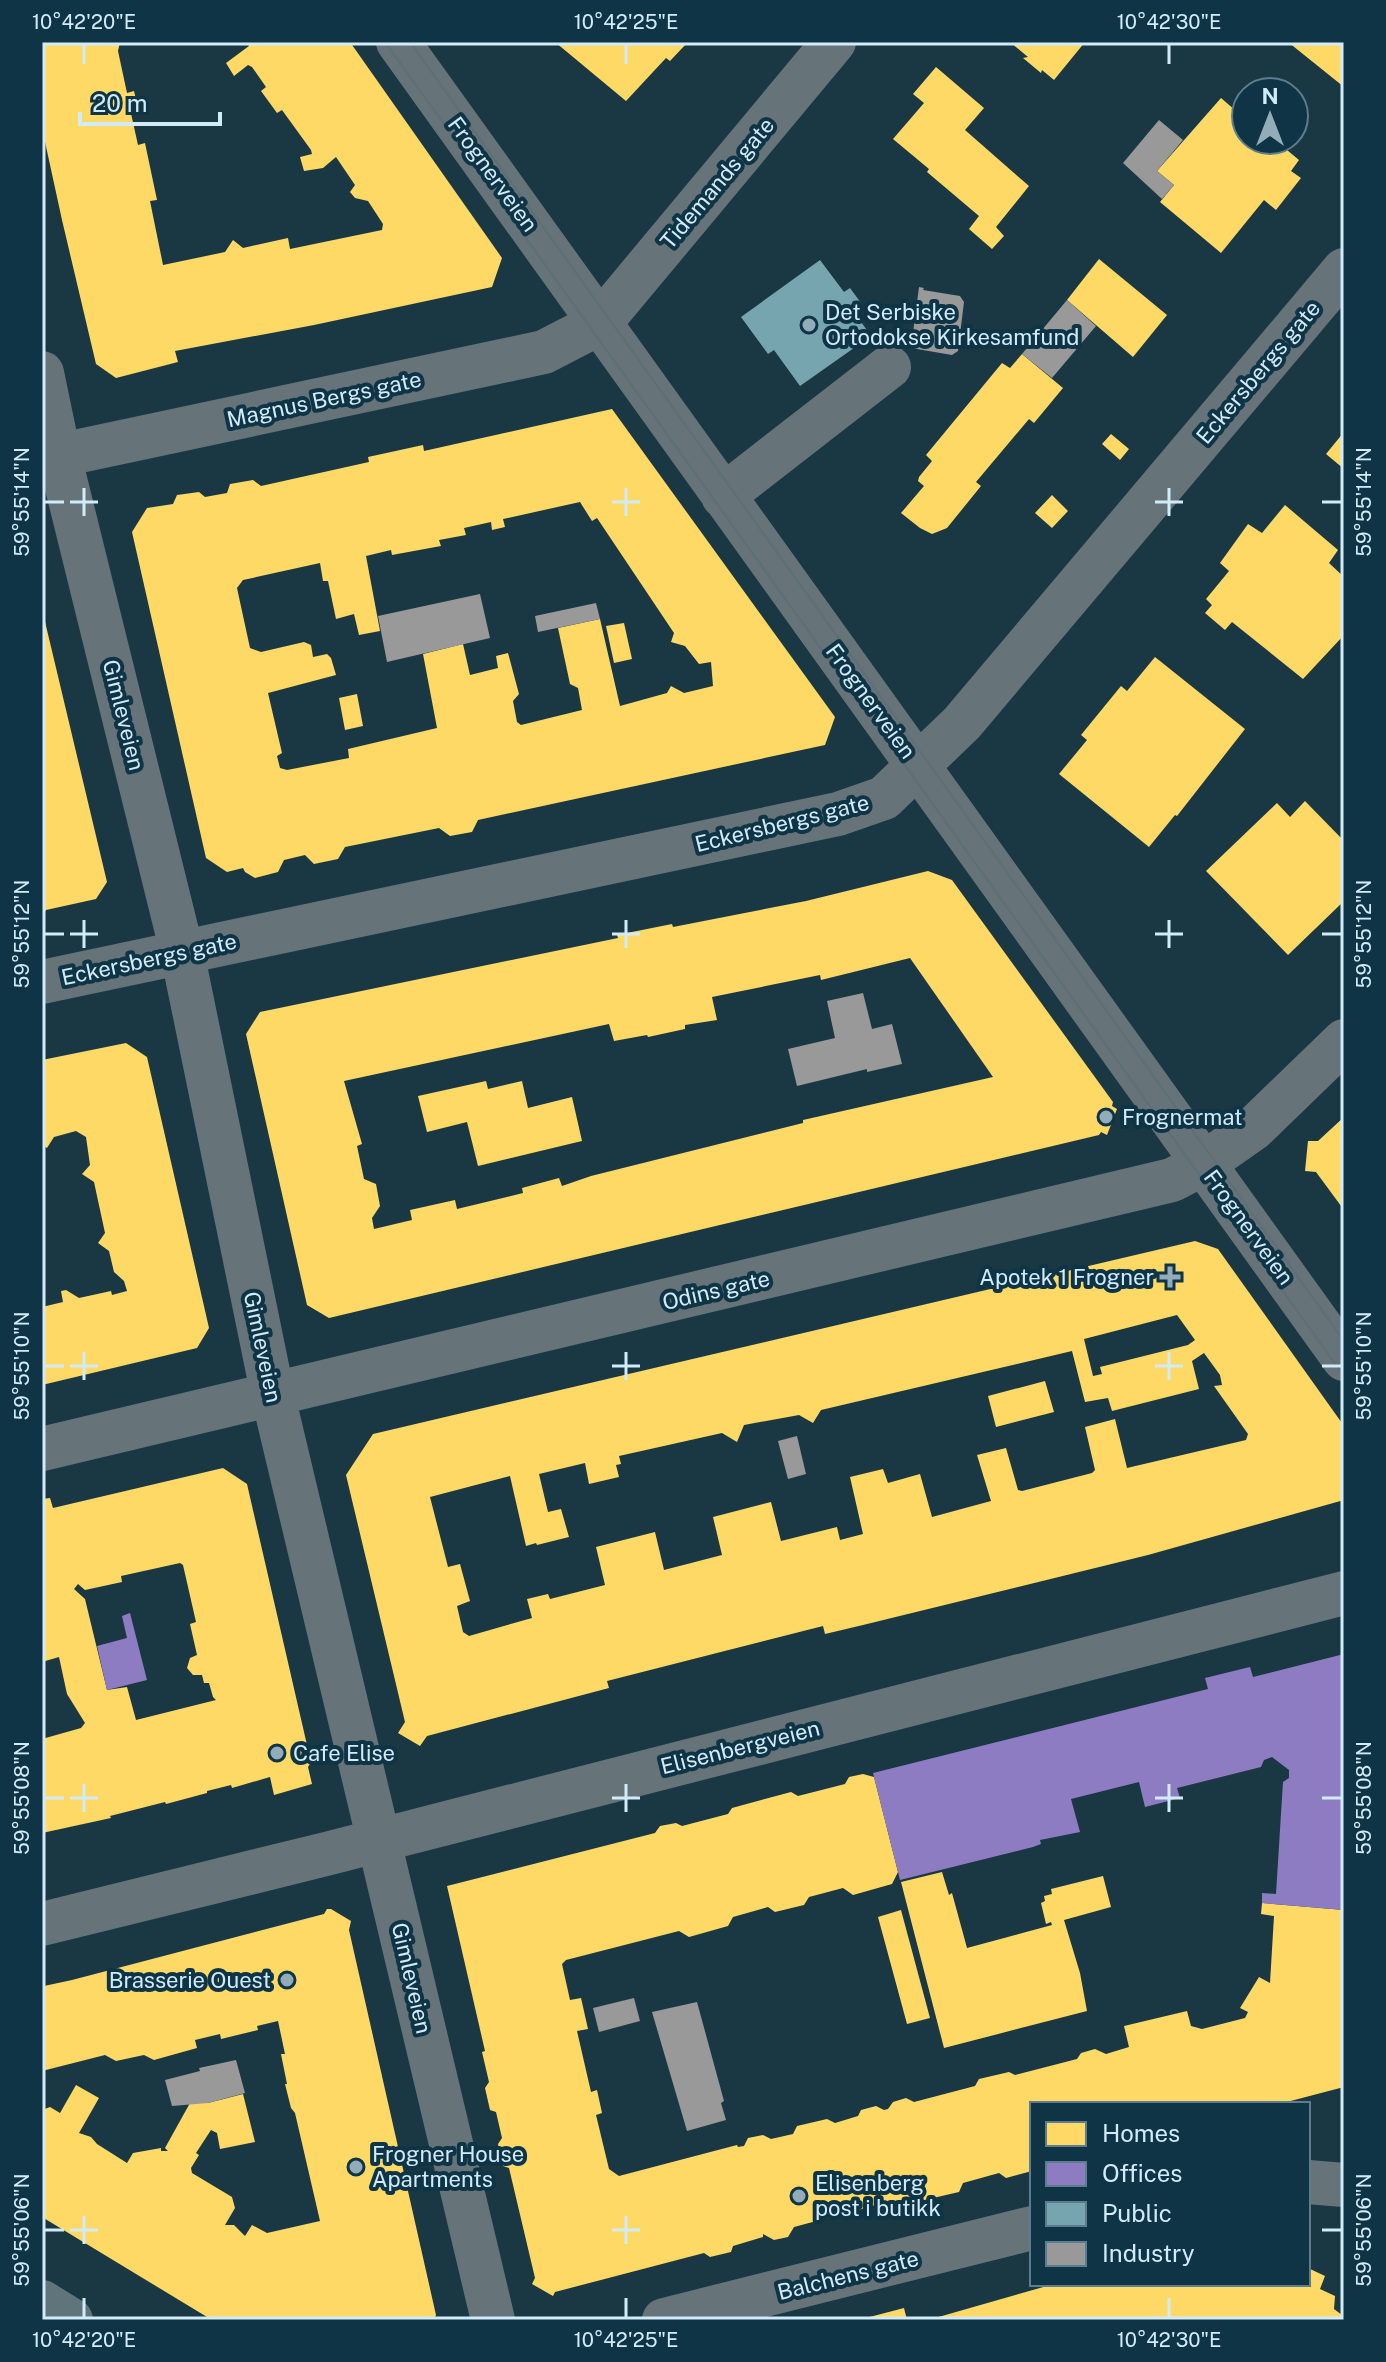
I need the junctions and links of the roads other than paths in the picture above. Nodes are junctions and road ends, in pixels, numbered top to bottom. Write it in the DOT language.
graph roads {
  1 [pos="398,42"];
  2 [pos="834,42"];
  3 [pos="1344,270"];
  4 [pos="600,323"];
  5 [pos="889,367"];
  6 [pos="42,373"];
  7 [pos="51,457"];
  8 [pos="723,496"];
  9 [pos="919,766"];
  10 [pos="182,952"];
  11 [pos="42,982"];
  12 [pos="1344,1041"];
  13 [pos="1203,1164"];
  14 [pos="1344,1359"];
  15 [pos="273,1396"];
  16 [pos="42,1449"];
  17 [pos="1344,1593"];
  18 [pos="380,1840"];
  19 [pos="42,1924"];
  20 [pos="1310,2182"];
  21 [pos="1344,2185"];
  22 [pos="1030,2228"];
  23 [pos="42,2302"];
  24 [pos="71,2320"];
  25 [pos="493,2320"];
  26 [pos="664,2320"];
  1 -- 4 [label="street, Frognerveien"];
  2 -- 4 [label="street, Tidemands gate"];
  3 -- 9 [label="street, Eckersbergs gate"];
  4 -- 7 [label="street, Magnus Bergs gate"];
  4 -- 8 [label="street, Frognerveien"];
  5 -- 8 [label="street"];
  6 -- 7 [label="street, Gimleveien"];
  7 -- 10 [label="street, Gimleveien"];
  8 -- 9 [label="street, Frognerveien"];
  9 -- 10 [label="street, Eckersbergs gate"];
  9 -- 13 [label="street, Frognerveien"];
  10 -- 11 [label="street, Eckersbergs gate"];
  10 -- 15 [label="street, Gimleveien"];
  12 -- 13 [label="street, Odins gate"];
  13 -- 14 [label="street, Frognerveien"];
  13 -- 15 [label="street, Odins gate"];
  15 -- 16 [label="street, Odins gate"];
  15 -- 18 [label="street, Gimleveien"];
  17 -- 18 [label="street, Elisenbergveien"];
  18 -- 19 [label="street, Elisenbergveien"];
  18 -- 25 [label="street, Gimleveien"];
  20 -- 21 [label="street"];
  22 -- 26 [label="street, Balchens gate"];
  23 -- 24 [label="main road"];
}
